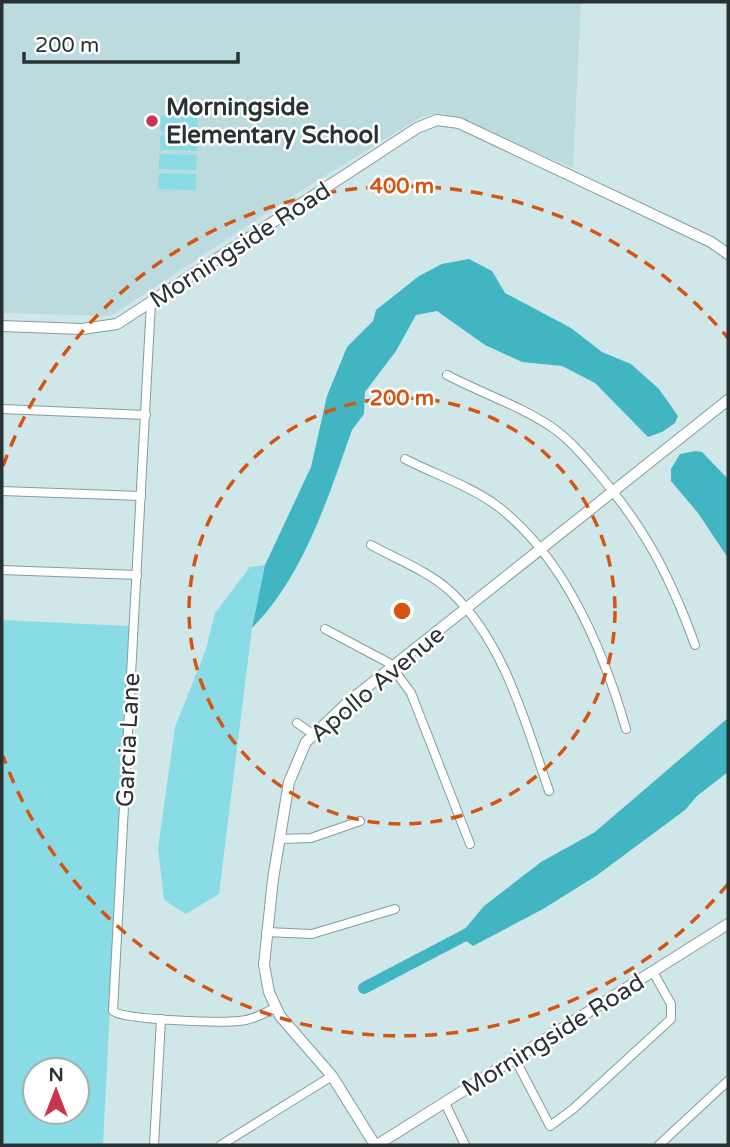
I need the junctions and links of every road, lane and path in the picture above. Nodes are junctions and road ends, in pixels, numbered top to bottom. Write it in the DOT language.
graph roads {
  1 [pos="728,254"];
  2 [pos="151,302"];
  3 [pos="2,326"];
  4 [pos="447,375"];
  5 [pos="728,400"];
  6 [pos="2,409"];
  7 [pos="146,415"];
  8 [pos="405,459"];
  9 [pos="2,491"];
  10 [pos="614,492"];
  11 [pos="141,496"];
  12 [pos="371,545"];
  13 [pos="540,550"];
  14 [pos="2,570"];
  15 [pos="137,575"];
  16 [pos="466,610"];
  17 [pos="325,629"];
  18 [pos="695,645"];
  19 [pos="393,667"];
  20 [pos="297,723"];
  21 [pos="626,729"];
  22 [pos="313,734"];
  23 [pos="549,791"];
  24 [pos="360,821"];
  25 [pos="280,839"];
  26 [pos="470,844"];
  27 [pos="395,909"];
  28 [pos="726,929"];
  29 [pos="266,932"];
  30 [pos="653,972"];
  31 [pos="276,1007"];
  32 [pos="161,1019"];
  33 [pos="515,1059"];
  34 [pos="332,1076"];
  35 [pos="728,1081"];
  36 [pos="445,1103"];
  37 [pos="154,1145"];
  38 [pos="220,1145"];
  39 [pos="376,1145"];
  40 [pos="465,1145"];
  41 [pos="659,1145"];
  1 -- 2 [label="street, Morningside Road"];
  2 -- 3 [label="street, Morningside Road"];
  2 -- 7 [label="street, Garcia Lane"];
  4 -- 10 [label="street"];
  5 -- 10 [label="street, Apollo Avenue"];
  6 -- 7 [label="street"];
  7 -- 11 [label="street, Garcia Lane"];
  8 -- 13 [label="street"];
  9 -- 11 [label="street"];
  10 -- 13 [label="street, Apollo Avenue"];
  10 -- 18 [label="street"];
  11 -- 15 [label="street, Garcia Lane"];
  12 -- 16 [label="street"];
  13 -- 16 [label="street, Apollo Avenue"];
  13 -- 21 [label="street"];
  14 -- 15 [label="street"];
  15 -- 32 [label="street, Garcia Lane"];
  16 -- 19 [label="street, Apollo Avenue"];
  16 -- 23 [label="street"];
  17 -- 19 [label="street"];
  19 -- 22 [label="street, Apollo Avenue"];
  19 -- 26 [label="street"];
  20 -- 22 [label="street"];
  22 -- 25 [label="street, Apollo Avenue"];
  24 -- 25 [label="street"];
  25 -- 29 [label="street, Apollo Avenue"];
  27 -- 29 [label="street"];
  28 -- 30 [label="street, Morningside Road"];
  29 -- 31 [label="street, Apollo Avenue"];
  30 -- 33 [label="street, Morningside Road"];
  30 -- 33 [label="street"];
  31 -- 32 [label="street, Garcia Lane"];
  31 -- 34 [label="street, Apollo Avenue"];
  32 -- 37 [label="street"];
  33 -- 36 [label="street, Morningside Road"];
  34 -- 38 [label="street"];
  34 -- 39 [label="street, Apollo Avenue"];
  35 -- 41 [label="street"];
  36 -- 39 [label="street, Morningside Road"];
  36 -- 40 [label="street"];
}
